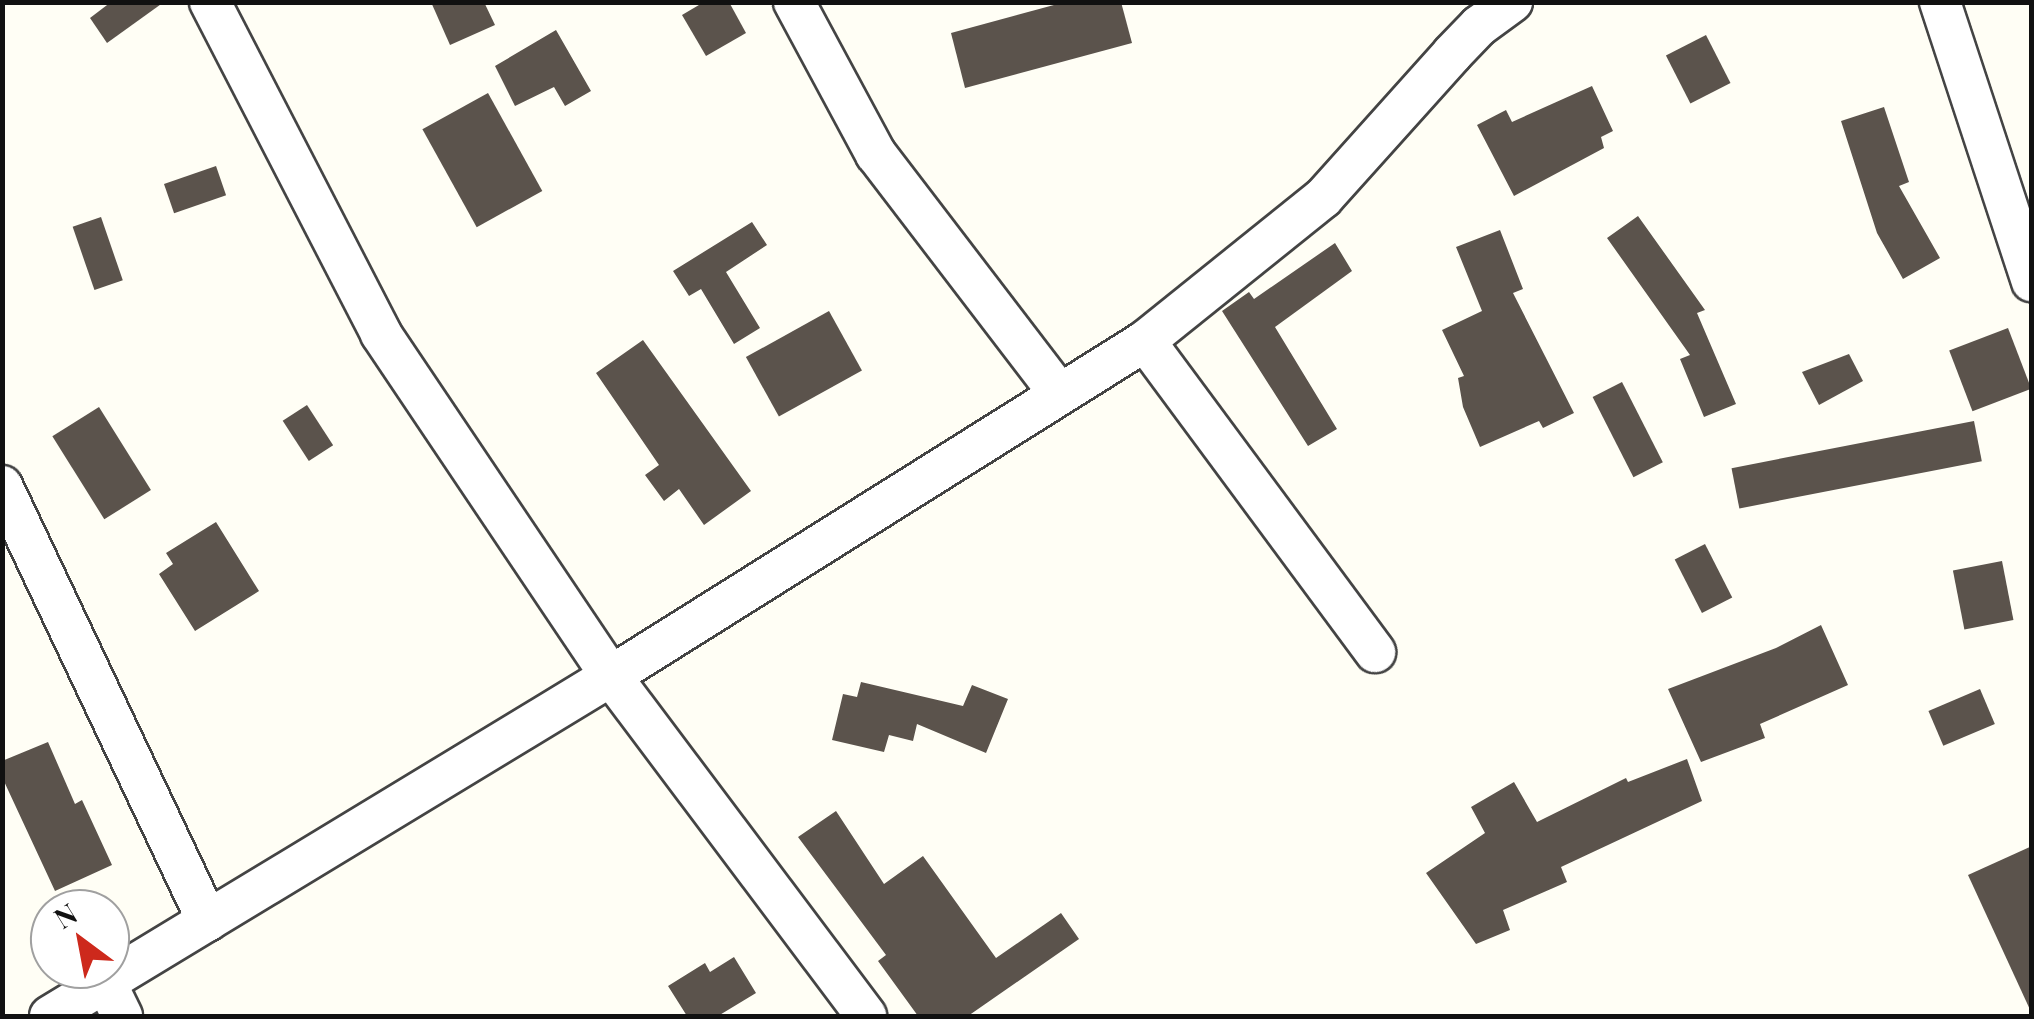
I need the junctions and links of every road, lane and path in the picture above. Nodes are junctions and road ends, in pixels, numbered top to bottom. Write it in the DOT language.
graph roads {
  1 [pos="210,2"];
  2 [pos="794,2"];
  3 [pos="1512,2"];
  4 [pos="1940,2"];
  5 [pos="1469,14"];
  6 [pos="2030,271"];
  7 [pos="1145,341"];
  8 [pos="1058,392"];
  9 [pos="2,486"];
  10 [pos="1376,652"];
  11 [pos="612,676"];
  12 [pos="208,922"];
  13 [pos="114,1000"];
  14 [pos="50,1016"];
  15 [pos="866,1016"];
  1 -- 11 [label="street"];
  2 -- 8 [label="street"];
  3 -- 5 [label="street"];
  4 -- 6 [label="street"];
  5 -- 7 [label="street"];
  7 -- 8 [label="street"];
  7 -- 10 [label="street"];
  8 -- 11 [label="street"];
  9 -- 12 [label="street"];
  11 -- 12 [label="street"];
  11 -- 15 [label="street"];
  12 -- 13 [label="street"];
  13 -- 14 [label="street"];
}
